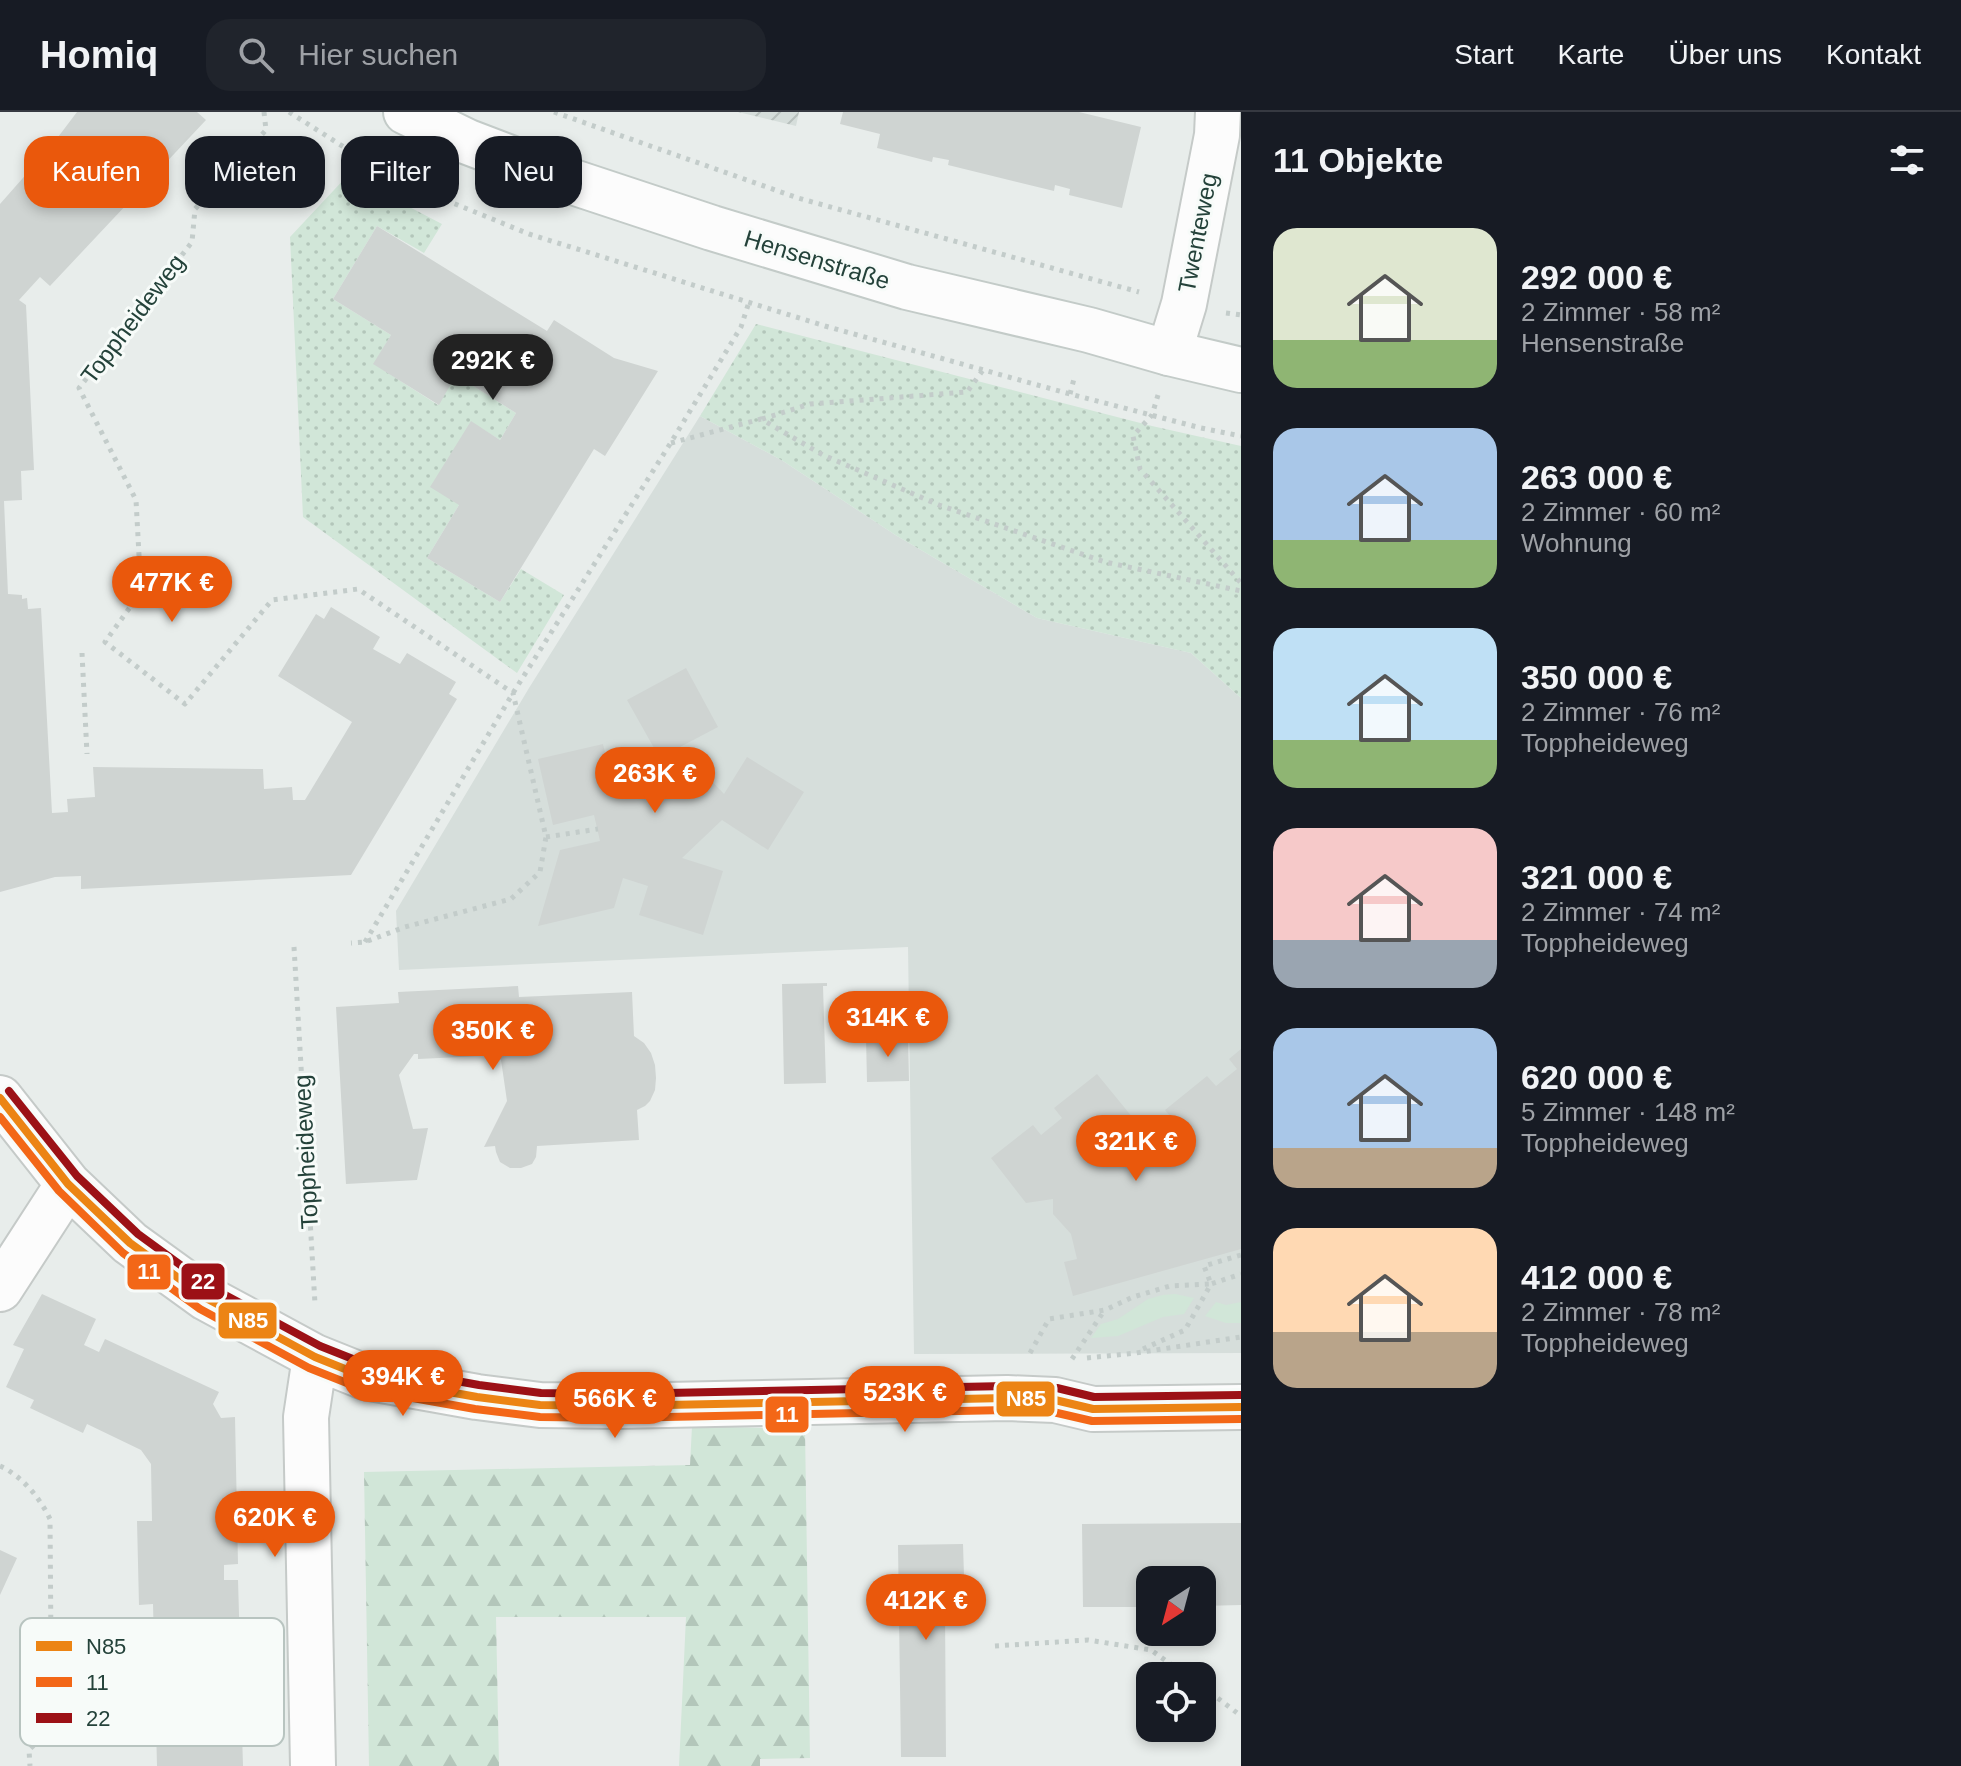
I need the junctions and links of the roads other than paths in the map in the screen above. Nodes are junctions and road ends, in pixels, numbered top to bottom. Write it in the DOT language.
graph roads {
  1 [pos="406,112"];
  2 [pos="1218,112"];
  3 [pos="1169,353"];
  4 [pos="1241,370"];
  5 [pos="0,1098"];
  6 [pos="68,1184"];
  7 [pos="0,1289"];
  8 [pos="315,1357"];
  9 [pos="1241,1407"];
  10 [pos="313,1766"];
  1 -- 3 [label="street, Hensenstraße"];
  2 -- 3 [label="street, Twenteweg"];
  3 -- 4 [label="street, Hensenstraße"];
  5 -- 6 [label="street"];
  6 -- 7 [label="street"];
  6 -- 8 [label="street"];
  8 -- 9 [label="street"];
  8 -- 10 [label="street"];
}
